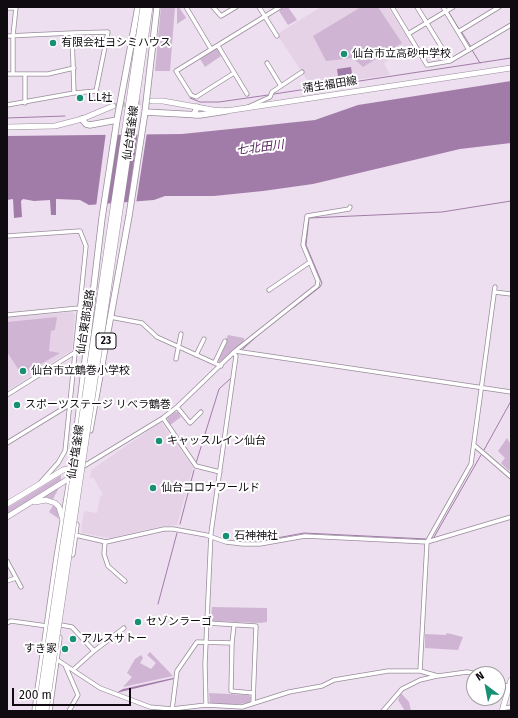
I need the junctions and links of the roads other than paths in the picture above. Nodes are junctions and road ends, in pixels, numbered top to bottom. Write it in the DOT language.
graph roads {
  1 [pos="138,7"];
  2 [pos="144,7"];
  3 [pos="150,7"];
  4 [pos="157,7"];
  5 [pos="192,7"];
  6 [pos="213,7"];
  7 [pos="236,7"];
  8 [pos="259,7"];
  9 [pos="280,7"];
  10 [pos="392,7"];
  11 [pos="417,7"];
  12 [pos="443,7"];
  13 [pos="453,7"];
  14 [pos="499,7"];
  15 [pos="7,8"];
  16 [pos="16,8"];
  17 [pos="187,8"];
  18 [pos="447,11"];
  19 [pos="265,16"];
  20 [pos="427,23"];
  21 [pos="511,25"];
  22 [pos="460,31"];
  23 [pos="72,33"];
  24 [pos="408,34"];
  25 [pos="7,36"];
  26 [pos="13,36"];
  27 [pos="277,36"];
  28 [pos="218,46"];
  29 [pos="211,49"];
  30 [pos="471,50"];
  31 [pos="450,60"];
  32 [pos="267,63"];
  33 [pos="74,68"];
  34 [pos="511,68"];
  35 [pos="302,72"];
  36 [pos="234,73"];
  37 [pos="7,74"];
  38 [pos="13,74"];
  39 [pos="25,75"];
  40 [pos="281,86"];
  41 [pos="74,93"];
  42 [pos="247,94"];
  43 [pos="152,101"];
  44 [pos="25,103"];
  45 [pos="7,105"];
  46 [pos="113,106"];
  47 [pos="197,107"];
  48 [pos="245,108"];
  49 [pos="226,110"];
  50 [pos="145,112"];
  51 [pos="194,115"];
  52 [pos="82,119"];
  53 [pos="117,120"];
  54 [pos="7,127"];
  55 [pos="350,207"];
  56 [pos="7,236"];
  57 [pos="310,262"];
  58 [pos="495,287"];
  59 [pos="269,290"];
  60 [pos="494,292"];
  61 [pos="511,294"];
  62 [pos="79,308"];
  63 [pos="7,315"];
  64 [pos="110,317"];
  65 [pos="181,334"];
  66 [pos="204,339"];
  67 [pos="225,341"];
  68 [pos="179,347"];
  69 [pos="74,352"];
  70 [pos="234,352"];
  71 [pos="196,355"];
  72 [pos="176,360"];
  73 [pos="215,362"];
  74 [pos="220,366"];
  75 [pos="481,388"];
  76 [pos="511,392"];
  77 [pos="7,395"];
  78 [pos="68,405"];
  79 [pos="177,407"];
  80 [pos="202,412"];
  81 [pos="163,418"];
  82 [pos="7,443"];
  83 [pos="474,445"];
  84 [pos="84,466"];
  85 [pos="72,467"];
  86 [pos="220,472"];
  87 [pos="511,477"];
  88 [pos="71,478"];
  89 [pos="38,485"];
  90 [pos="31,502"];
  91 [pos="7,504"];
  92 [pos="7,517"];
  93 [pos="511,517"];
  94 [pos="63,520"];
  95 [pos="75,535"];
  96 [pos="211,537"];
  97 [pos="105,542"];
  98 [pos="427,542"];
  99 [pos="7,561"];
  100 [pos="16,578"];
  101 [pos="125,580"];
  102 [pos="7,581"];
  103 [pos="21,587"];
  104 [pos="7,623"];
  105 [pos="207,623"];
  106 [pos="61,625"];
  107 [pos="234,625"];
  108 [pos="48,626"];
  109 [pos="124,628"];
  110 [pos="206,642"];
  111 [pos="232,643"];
  112 [pos="94,651"];
  113 [pos="56,659"];
  114 [pos="65,665"];
  115 [pos="74,669"];
  116 [pos="420,670"];
  117 [pos="466,672"];
  118 [pos="438,676"];
  119 [pos="511,680"];
  120 [pos="506,685"];
  121 [pos="509,686"];
  122 [pos="253,693"];
  123 [pos="253,703"];
  124 [pos="206,705"];
  125 [pos="511,707"];
  126 [pos="151,709"];
  127 [pos="503,709"];
  128 [pos="172,710"];
  129 [pos="35,711"];
  130 [pos="39,711"];
  131 [pos="45,711"];
  132 [pos="48,711"];
  133 [pos="69,711"];
  134 [pos="383,711"];
  1 -- 53 [label="main road, 仙台塩釜線 / 23"];
  2 -- 130 [label="highway, 仙台東部道路, bridge"];
  3 -- 131 [label="highway, 仙台東部道路, bridge"];
  4 -- 50 [label="main road, 仙台塩釜線 / 23"];
  5 -- 17 [label="street"];
  6 -- 7 [label="street"];
  8 -- 19 [label="street"];
  9 -- 19 [label="street"];
  10 -- 24 [label="street"];
  11 -- 20 [label="street"];
  12 -- 18 [label="street"];
  13 -- 18 [label="street"];
  14 -- 22 [label="street"];
  15 -- 16 [label="street"];
  16 -- 26 [label="street"];
  17 -- 29 [label="street"];
  18 -- 20 [label="street"];
  18 -- 22 [label="street"];
  19 -- 27 [label="street"];
  19 -- 28 [label="street"];
  20 -- 24 [label="street"];
  20 -- 31 [label="street"];
  21 -- 30 [label="street"];
  22 -- 30 [label="street"];
  23 -- 26 [label="street"];
  23 -- 33 [label="street"];
  23 -- 41 [label="street"];
  24 -- 31 [label="street"];
  25 -- 26 [label="street"];
  26 -- 38 [label="street"];
  28 -- 29 [label="street"];
  28 -- 36 [label="street"];
  29 -- 36 [label="street"];
  30 -- 31 [label="street"];
  32 -- 40 [label="street"];
  33 -- 39 [label="street"];
  33 -- 41 [label="street"];
  34 -- 48 [label="main road, 蒲生福田線"];
  35 -- 40 [label="street"];
  36 -- 42 [label="street"];
  37 -- 38 [label="street"];
  38 -- 39 [label="street"];
  39 -- 44 [label="street"];
  40 -- 48 [label="street"];
  41 -- 44 [label="street"];
  43 -- 47 [label="main road, 蒲生福田線"];
  44 -- 45 [label="street"];
  46 -- 52 [label="main road"];
  47 -- 49 [label="main road, 蒲生福田線"];
  47 -- 51 [label="main road"];
  48 -- 49 [label="main road, 蒲生福田線"];
  49 -- 51 [label="main road"];
  50 -- 51 [label="main road"];
  50 -- 64 [label="main road, 仙台塩釜線 / 23"];
  52 -- 53 [label="main road"];
  52 -- 54 [label="main road"];
  53 -- 85 [label="main road, 仙台塩釜線 / 23"];
  55 -- 57 [label="street"];
  56 -- 62 [label="street"];
  57 -- 59 [label="street"];
  57 -- 70 [label="street"];
  58 -- 60 [label="street"];
  60 -- 61 [label="street"];
  60 -- 75 [label="street"];
  62 -- 63 [label="street"];
  62 -- 69 [label="street"];
  64 -- 68 [label="street"];
  64 -- 84 [label="main road, 仙台塩釜線 / 23"];
  65 -- 68 [label="street"];
  66 -- 71 [label="street"];
  67 -- 73 [label="street"];
  68 -- 71 [label="street"];
  68 -- 72 [label="street"];
  69 -- 77 [label="street"];
  69 -- 78 [label="street"];
  70 -- 74 [label="street"];
  70 -- 75 [label="street"];
  70 -- 86 [label="street"];
  71 -- 73 [label="street"];
  73 -- 74 [label="street"];
  74 -- 79 [label="street"];
  75 -- 76 [label="street"];
  75 -- 83 [label="street"];
  78 -- 82 [label="street"];
  78 -- 89 [label="street"];
  79 -- 80 [label="street"];
  79 -- 81 [label="street"];
  81 -- 84 [label="street"];
  81 -- 86 [label="street"];
  83 -- 87 [label="street"];
  83 -- 98 [label="street"];
  84 -- 85 [label="main road"];
  84 -- 88 [label="main road"];
  84 -- 95 [label="main road, 仙台塩釜線 / 23"];
  85 -- 88 [label="main road, 仙台塩釜線 / 23"];
  85 -- 89 [label="main road"];
  86 -- 96 [label="street"];
  88 -- 90 [label="main road"];
  88 -- 94 [label="main road, 仙台塩釜線 / 23"];
  89 -- 91 [label="main road"];
  90 -- 92 [label="main road"];
  90 -- 94 [label="main road"];
  93 -- 98 [label="street"];
  94 -- 108 [label="main road, 仙台塩釜線 / 23"];
  95 -- 97 [label="street"];
  95 -- 106 [label="main road, 仙台塩釜線 / 23"];
  96 -- 97 [label="street"];
  96 -- 98 [label="street"];
  96 -- 105 [label="street"];
  97 -- 101 [label="street"];
  98 -- 116 [label="street"];
  99 -- 100 [label="street"];
  100 -- 102 [label="street"];
  100 -- 103 [label="street"];
  104 -- 108 [label="street"];
  105 -- 107 [label="street"];
  105 -- 110 [label="street"];
  106 -- 112 [label="street"];
  106 -- 113 [label="main road, 仙台塩釜線 / 23"];
  107 -- 111 [label="street"];
  107 -- 122 [label="street"];
  108 -- 129 [label="main road, 仙台塩釜線 / 23"];
  109 -- 112 [label="street"];
  110 -- 111 [label="street"];
  110 -- 124 [label="street"];
  110 -- 128 [label="street"];
  111 -- 122 [label="street"];
  112 -- 115 [label="street"];
  113 -- 114 [label="street"];
  113 -- 132 [label="main road, 仙台塩釜線 / 23"];
  114 -- 115 [label="street"];
  114 -- 133 [label="street"];
  115 -- 126 [label="street"];
  116 -- 118 [label="street"];
  116 -- 123 [label="street"];
  117 -- 118 [label="street"];
  118 -- 134 [label="street"];
  119 -- 121 [label="main road"];
  120 -- 121 [label="street"];
  121 -- 127 [label="main road"];
  122 -- 123 [label="street"];
  123 -- 124 [label="street"];
  124 -- 128 [label="street"];
  125 -- 127 [label="street"];
  126 -- 128 [label="street"];
}
